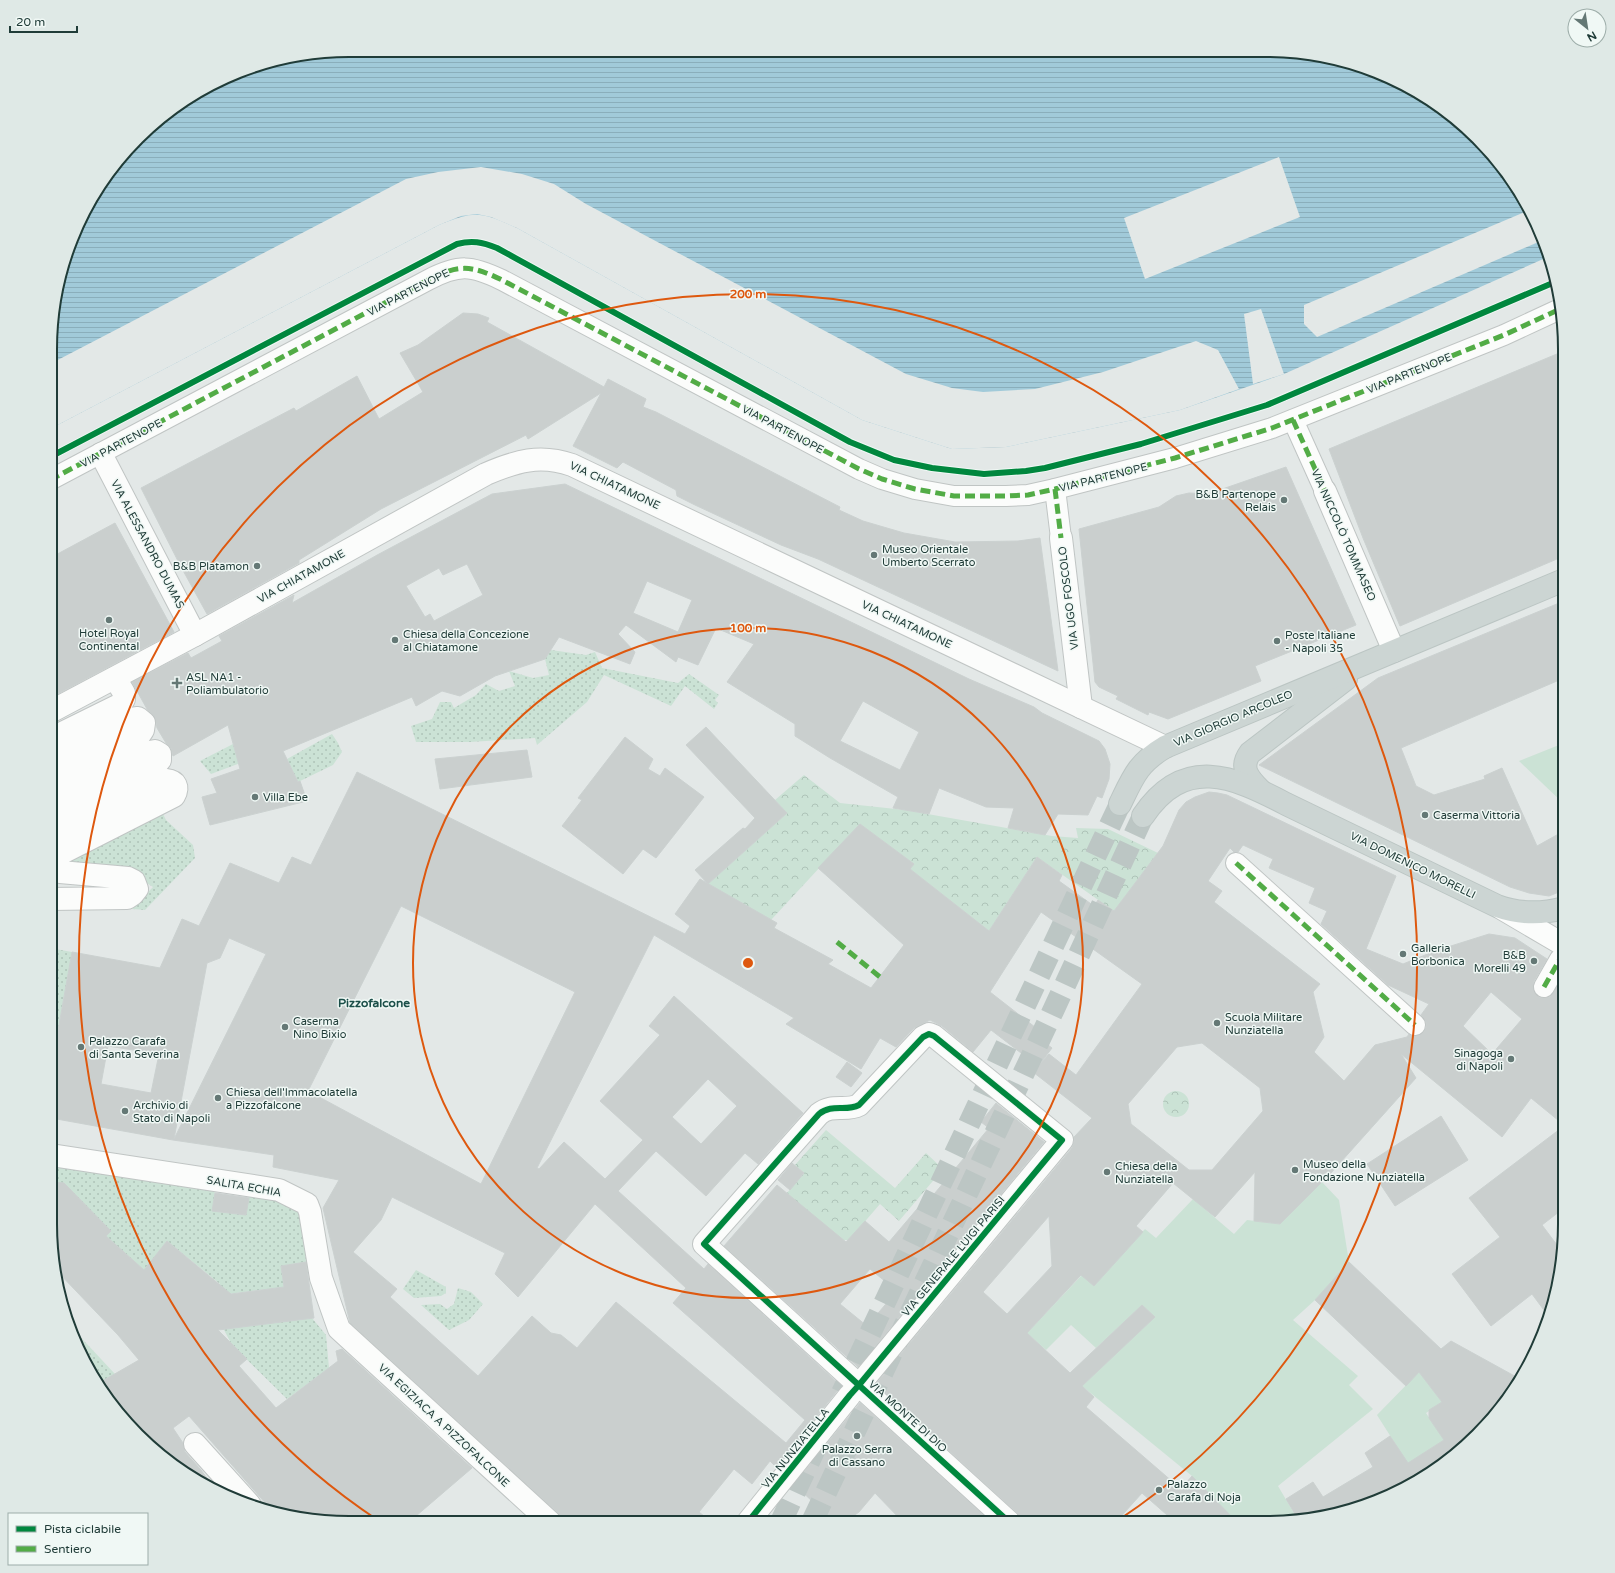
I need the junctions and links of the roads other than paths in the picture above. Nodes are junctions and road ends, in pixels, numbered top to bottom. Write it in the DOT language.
graph roads {
  1 [pos="1556,311"];
  2 [pos="1293,420"];
  3 [pos="101,454"];
  4 [pos="57,476"];
  5 [pos="1055,489"];
  6 [pos="1324,491"];
  7 [pos="1061,538"];
  8 [pos="1558,583"];
  9 [pos="195,635"];
  10 [pos="1394,651"];
  11 [pos="1370,661"];
  12 [pos="115,678"];
  13 [pos="1081,707"];
  14 [pos="57,708"];
  15 [pos="57,736"];
  16 [pos="1165,747"];
  17 [pos="57,756"];
  18 [pos="57,777"];
  19 [pos="1260,790"];
  20 [pos="57,797"];
  21 [pos="1120,804"];
  22 [pos="57,816"];
  23 [pos="1143,816"];
  24 [pos="57,834"];
  25 [pos="57,855"];
  26 [pos="1236,863"];
  27 [pos="57,870"];
  28 [pos="57,899"];
  29 [pos="1497,906"];
  30 [pos="1558,909"];
  31 [pos="1558,949"];
  32 [pos="1558,960"];
  33 [pos="1544,987"];
  34 [pos="1415,1025"];
  35 [pos="57,1156"];
  36 [pos="704,1244"];
  37 [pos="339,1328"];
  38 [pos="858,1385"];
  39 [pos="196,1444"];
  40 [pos="240,1495"];
  41 [pos="543,1516"];
  42 [pos="753,1516"];
  43 [pos="1002,1516"];
  1 -- 2 [label="street, VIA PARTENOPE"];
  2 -- 5 [label="street, VIA PARTENOPE"];
  2 -- 6 [label="street, VIA NICCOLÒ TOMMASEO"];
  3 -- 4 [label="street, VIA PARTENOPE"];
  3 -- 5 [label="street, VIA PARTENOPE"];
  3 -- 9 [label="street, VIA ALESSANDRO DUMAS"];
  5 -- 7 [label="street, VIA UGO FOSCOLO"];
  6 -- 10 [label="street, VIA NICCOLÒ TOMMASEO"];
  7 -- 13 [label="street, VIA UGO FOSCOLO"];
  8 -- 10 [label="main road, VIA GIORGIO ARCOLEO"];
  9 -- 12 [label="street, VIA CHIATAMONE"];
  9 -- 13 [label="street, VIA CHIATAMONE"];
  10 -- 11 [label="main road, VIA GIORGIO ARCOLEO"];
  11 -- 16 [label="main road, VIA GIORGIO ARCOLEO"];
  11 -- 19 [label="main road, VIA GIORGIO ARCOLEO"];
  12 -- 14 [label="street, VIA CHIATAMONE"];
  12 -- 15 [label="street"];
  13 -- 16 [label="street, VIA CHIATAMONE"];
  16 -- 21 [label="main road, VIA GIORGIO ARCOLEO"];
  17 -- 18 [label="street"];
  19 -- 23 [label="main road, VIA DOMENICO MORELLI"];
  19 -- 29 [label="main road, VIA DOMENICO MORELLI"];
  20 -- 22 [label="street"];
  24 -- 25 [label="street"];
  26 -- 34 [label="street"];
  27 -- 28 [label="street"];
  29 -- 30 [label="main road"];
  29 -- 31 [label="street, VIA DOMENICO MORELLI"];
  32 -- 33 [label="street"];
  35 -- 37 [label="street, SALITA ECHIA"];
  36 -- 38 [label="street, VIA MONTE DI DIO"];
  36 -- 38 [label="street, VIA GENERALE LUIGI PARISI"];
  37 -- 41 [label="street, VIA EGIZIACA A PIZZOFALCONE"];
  38 -- 42 [label="street, VIA NUNZIATELLA"];
  38 -- 43 [label="street, VIA MONTE DI DIO"];
  39 -- 40 [label="street"];
}
